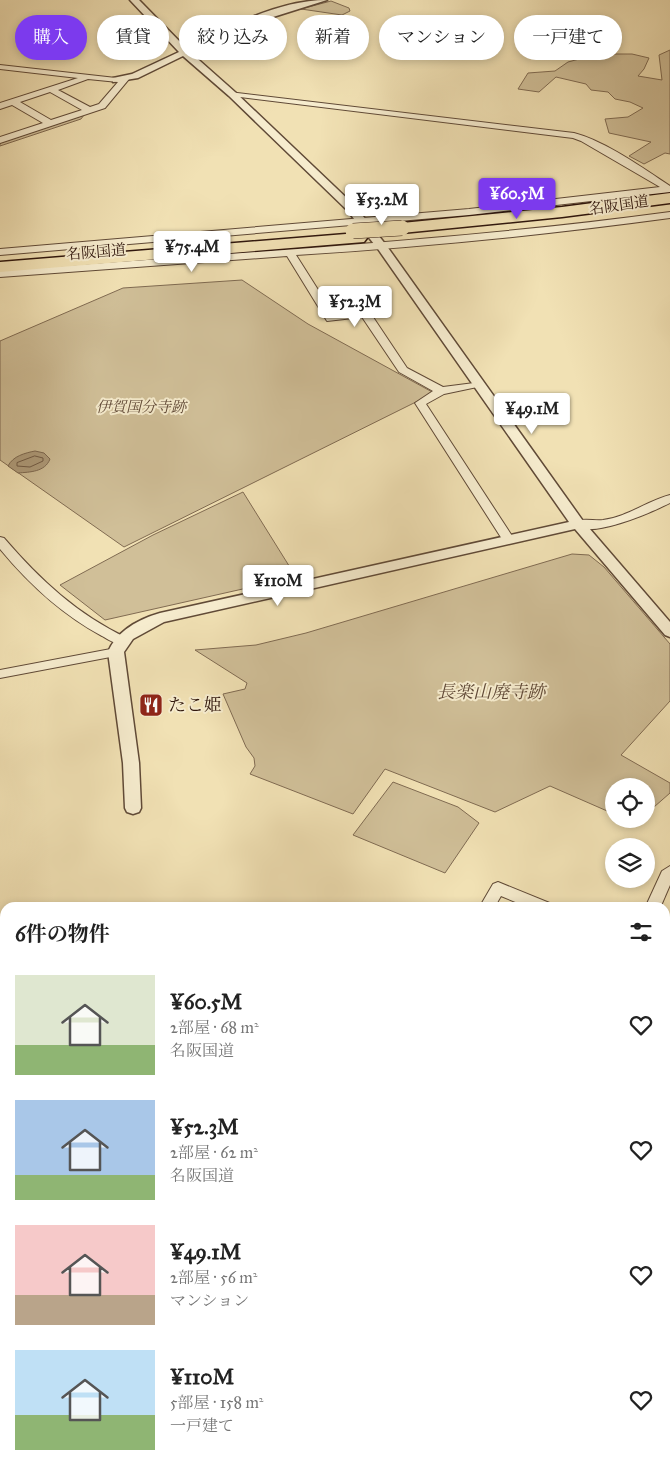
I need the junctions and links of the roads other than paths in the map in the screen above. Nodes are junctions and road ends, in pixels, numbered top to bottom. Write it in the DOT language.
graph roads {
  1 [pos="134,0"];
  2 [pos="323,0"];
  3 [pos="269,15"];
  4 [pos="179,47"];
  5 [pos="179,56"];
  6 [pos="193,60"];
  7 [pos="0,67"];
  8 [pos="90,78"];
  9 [pos="121,80"];
  10 [pos="52,90"];
  11 [pos="232,94"];
  12 [pos="13,102"];
  13 [pos="0,106"];
  14 [pos="90,110"];
  15 [pos="50,123"];
  16 [pos="0,131"];
  17 [pos="10,136"];
  18 [pos="0,140"];
  19 [pos="670,195"];
  20 [pos="670,215"];
  21 [pos="357,230"];
  22 [pos="382,247"];
  23 [pos="0,252"];
  24 [pos="290,254"];
  25 [pos="0,260"];
  26 [pos="0,267"];
  27 [pos="0,274"];
  28 [pos="478,384"];
  29 [pos="441,391"];
  30 [pos="670,498"];
  31 [pos="578,524"];
  32 [pos="508,539"];
  33 [pos="0,541"];
  34 [pos="670,632"];
  35 [pos="119,647"];
  36 [pos="0,674"];
  37 [pos="133,808"];
  38 [pos="670,872"];
  39 [pos="490,902"];
  40 [pos="532,902"];
  41 [pos="655,902"];
  1 -- 4 [label="street"];
  2 -- 3 [label="street"];
  5 -- 9 [label="street"];
  6 -- 11 [label="street"];
  7 -- 8 [label="street"];
  8 -- 9 [label="street"];
  8 -- 10 [label="street"];
  9 -- 14 [label="street"];
  10 -- 12 [label="street"];
  10 -- 14 [label="street"];
  11 -- 19 [label="street"];
  11 -- 21 [label="street"];
  12 -- 13 [label="street"];
  12 -- 15 [label="street"];
  14 -- 15 [label="street"];
  15 -- 17 [label="street"];
  16 -- 17 [label="street"];
  17 -- 18 [label="street"];
  19 -- 21 [label="street"];
  19 -- 21 [label="highway, 名阪国道"];
  20 -- 22 [label="street"];
  21 -- 22 [label="street"];
  21 -- 23 [label="street"];
  21 -- 25 [label="highway, 名阪国道"];
  21 -- 26 [label="highway, 名阪国道"];
  22 -- 24 [label="street"];
  22 -- 28 [label="street"];
  24 -- 27 [label="street"];
  24 -- 29 [label="street"];
  28 -- 29 [label="street"];
  28 -- 31 [label="street"];
  29 -- 32 [label="street"];
  30 -- 31 [label="street"];
  31 -- 32 [label="street"];
  31 -- 34 [label="street"];
  32 -- 35 [label="street"];
  33 -- 35 [label="street"];
  35 -- 36 [label="street"];
  35 -- 37 [label="street"];
  38 -- 41 [label="street"];
  39 -- 40 [label="street"];
}
